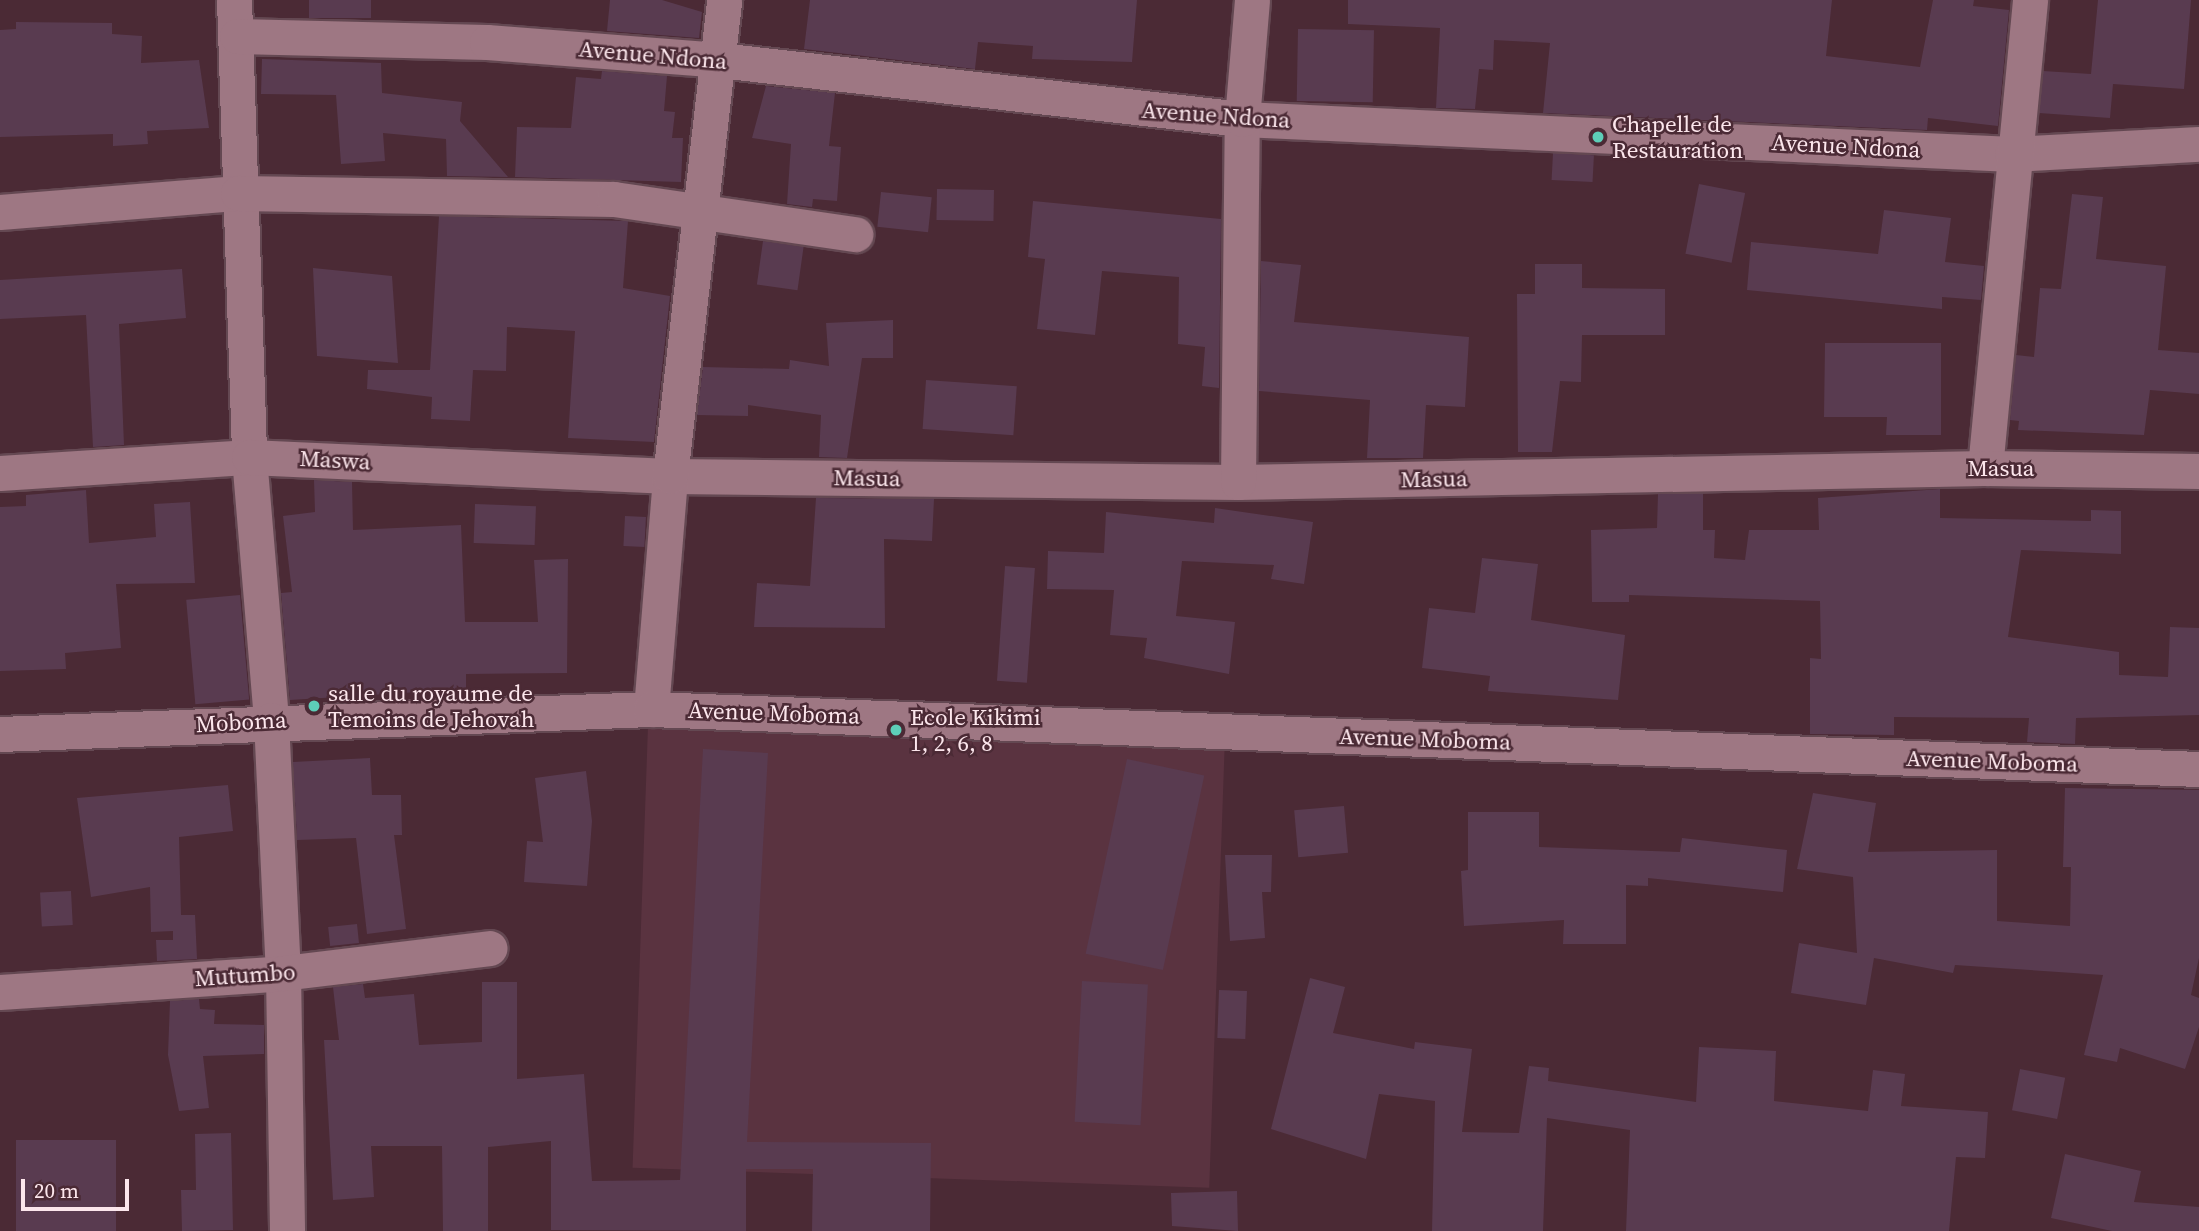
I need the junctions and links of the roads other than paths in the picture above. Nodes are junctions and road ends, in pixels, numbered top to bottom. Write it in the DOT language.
graph roads {
  1 [pos="233,0"];
  2 [pos="724,0"];
  3 [pos="1252,0"];
  4 [pos="2030,0"];
  5 [pos="237,36"];
  6 [pos="719,60"];
  7 [pos="1242,119"];
  8 [pos="2199,144"];
  9 [pos="2012,154"];
  10 [pos="238,193"];
  11 [pos="703,208"];
  12 [pos="0,212"];
  13 [pos="855,234"];
  14 [pos="249,457"];
  15 [pos="1984,468"];
  16 [pos="2199,471"];
  17 [pos="0,473"];
  18 [pos="670,475"];
  19 [pos="1238,482"];
  20 [pos="651,709"];
  21 [pos="271,720"];
  22 [pos="0,734"];
  23 [pos="2199,769"];
  24 [pos="489,948"];
  25 [pos="284,973"];
  26 [pos="0,992"];
  27 [pos="287,1231"];
  1 -- 5 [label="street"];
  2 -- 6 [label="street"];
  3 -- 7 [label="street"];
  4 -- 9 [label="street"];
  5 -- 6 [label="street, Avenue Ndona"];
  5 -- 10 [label="street"];
  6 -- 7 [label="street, Avenue Ndona"];
  6 -- 11 [label="street"];
  7 -- 9 [label="street, Avenue Ndona"];
  7 -- 19 [label="street"];
  8 -- 9 [label="street, Avenue Ndona"];
  9 -- 15 [label="street"];
  10 -- 11 [label="street"];
  10 -- 12 [label="street"];
  10 -- 14 [label="street"];
  11 -- 13 [label="street"];
  11 -- 18 [label="street"];
  14 -- 17 [label="street, Maswa"];
  14 -- 18 [label="street, Maswa"];
  14 -- 21 [label="street"];
  15 -- 16 [label="street, Masua"];
  15 -- 19 [label="street, Masua"];
  18 -- 19 [label="street, Masua"];
  18 -- 20 [label="street"];
  20 -- 21 [label="street, Moboma"];
  20 -- 23 [label="street, Avenue Moboma"];
  21 -- 22 [label="street, Moboma"];
  21 -- 25 [label="street"];
  24 -- 25 [label="street, Mutumbo"];
  25 -- 26 [label="street, Mutumbo"];
  25 -- 27 [label="street"];
}
